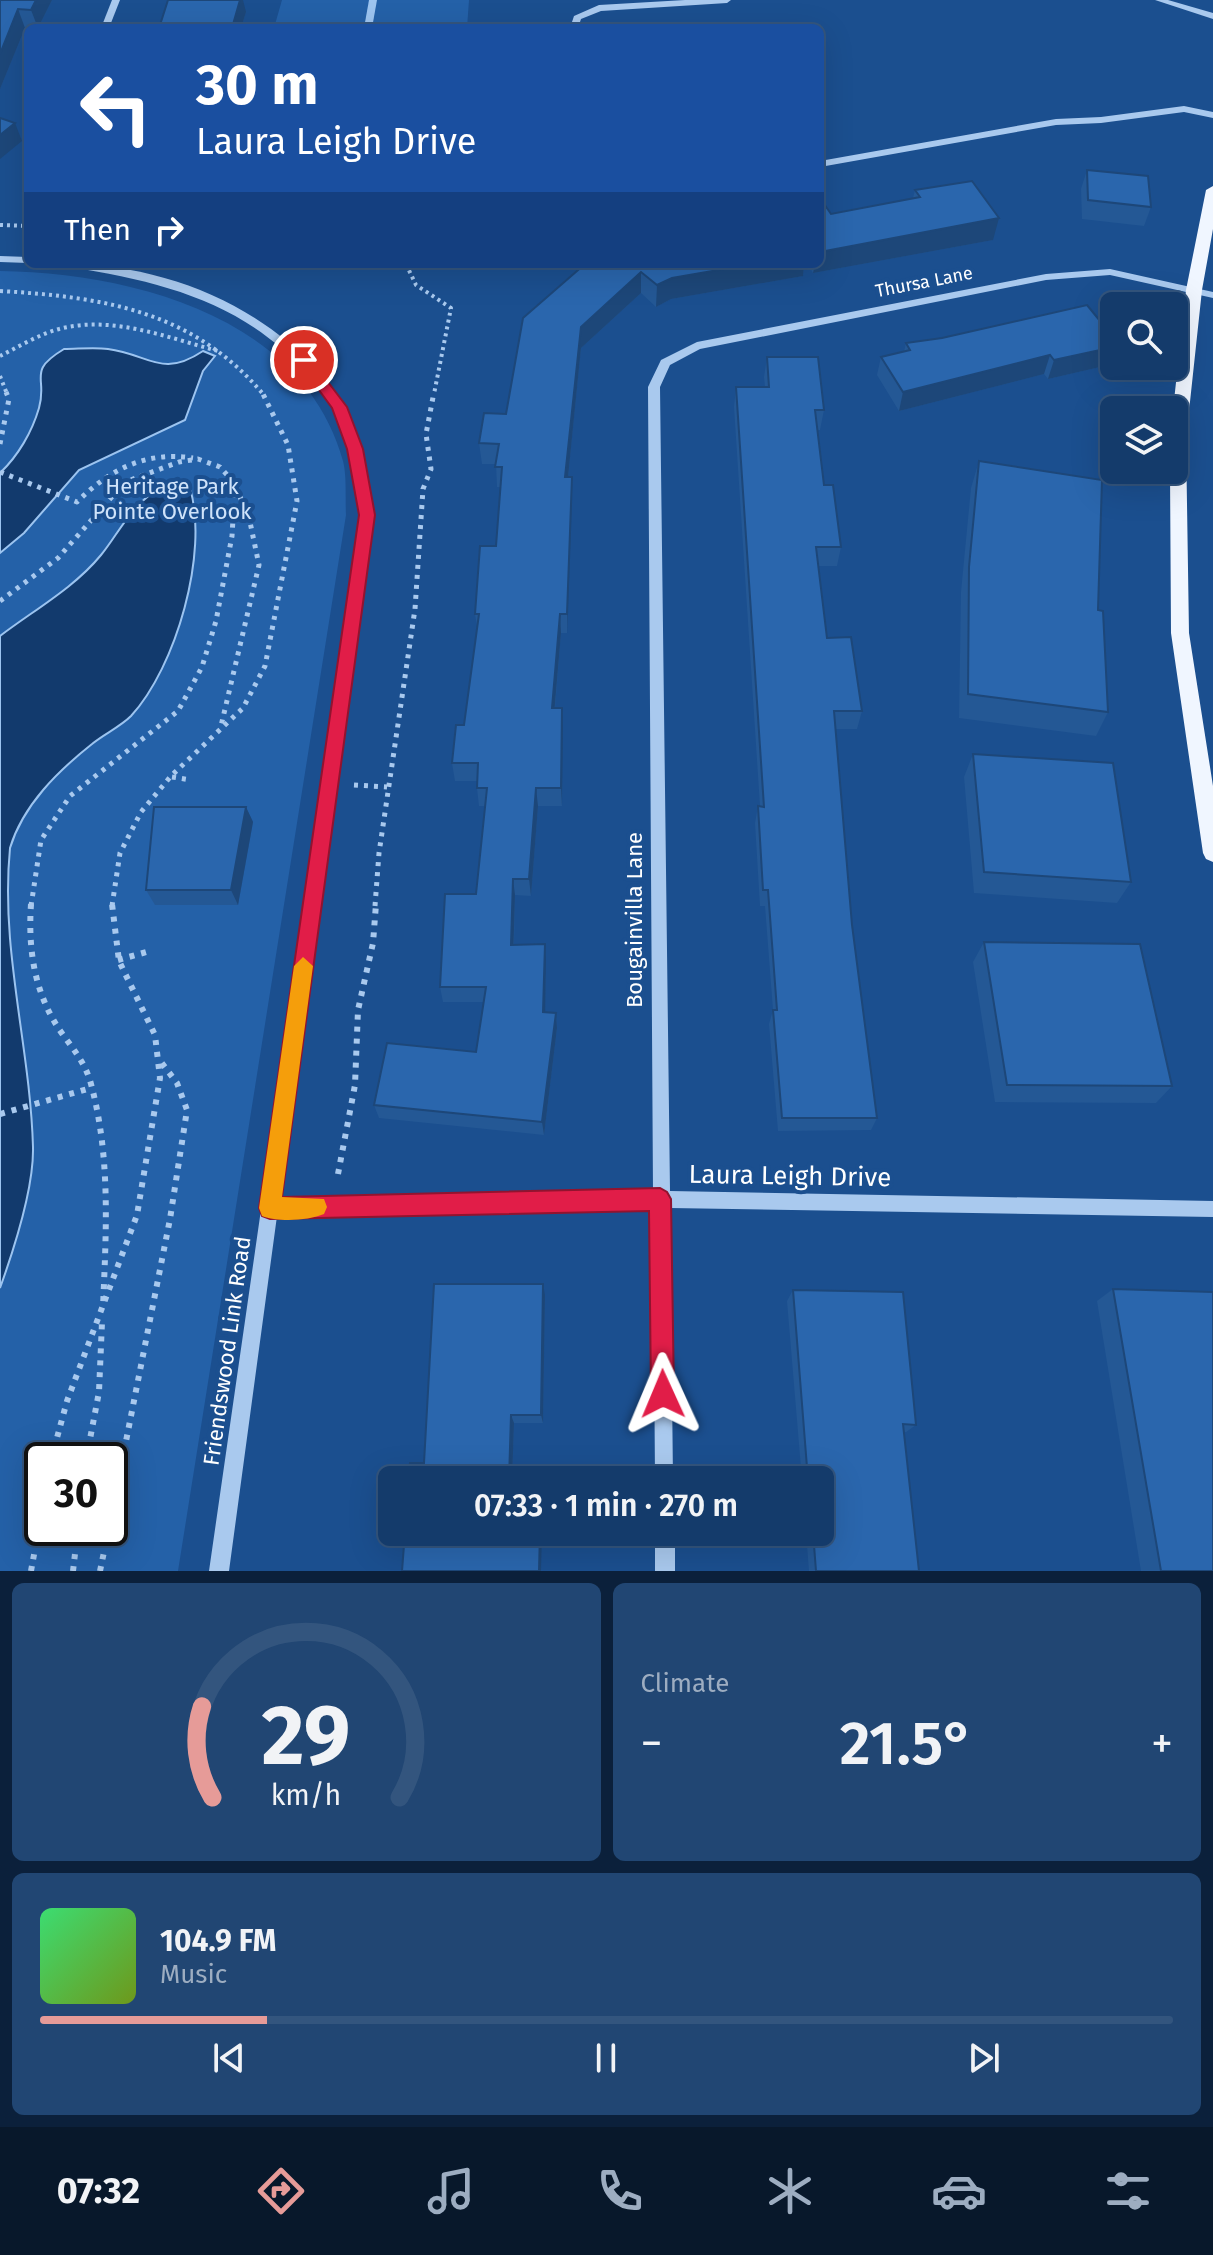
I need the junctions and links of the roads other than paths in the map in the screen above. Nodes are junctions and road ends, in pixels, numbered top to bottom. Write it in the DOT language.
graph roads {
  1 [pos="116,0"];
  2 [pos="727,0"];
  3 [pos="1159,0"];
  4 [pos="1213,16"];
  5 [pos="107,24"];
  6 [pos="575,24"];
  7 [pos="1213,115"];
  8 [pos="824,163"];
  9 [pos="1213,190"];
  10 [pos="0,259"];
  11 [pos="24,260"];
  12 [pos="98,268"];
  13 [pos="1194,290"];
  14 [pos="1213,295"];
  15 [pos="665,363"];
  16 [pos="1213,853"];
  17 [pos="660,1199"];
  18 [pos="270,1208"];
  19 [pos="1213,1209"];
  20 [pos="664,1466"];
  21 [pos="665,1546"];
  22 [pos="219,1571"];
  23 [pos="665,1571"];
  1 -- 5 [label="street"];
  2 -- 6 [label="street"];
  3 -- 4 [label="street"];
  7 -- 8 [label="street"];
  9 -- 13 [label="main road"];
  10 -- 11 [label="street"];
  12 -- 18 [label="street, Friendswood Link Road"];
  13 -- 14 [label="street, Thursa Lane"];
  13 -- 15 [label="street, Thursa Lane"];
  13 -- 16 [label="main road"];
  15 -- 17 [label="street, Bougainvilla Lane"];
  17 -- 18 [label="street, Laura Leigh Drive"];
  17 -- 19 [label="street, Laura Leigh Drive"];
  17 -- 20 [label="street, Bougainvilla Lane"];
  18 -- 22 [label="street, Friendswood Link Road"];
  21 -- 23 [label="street"];
}
